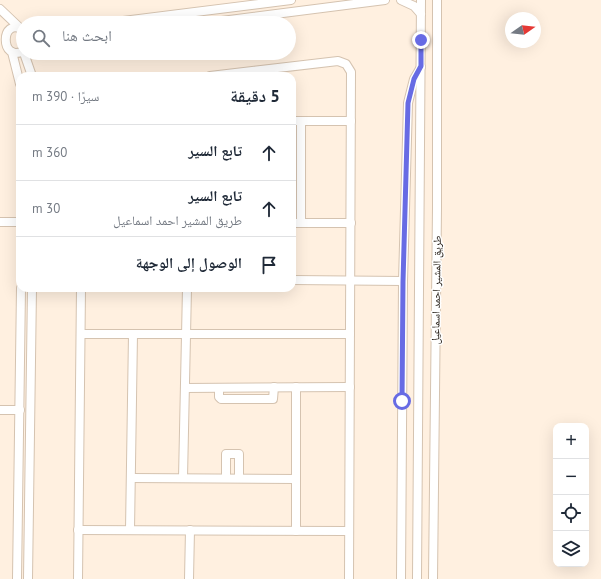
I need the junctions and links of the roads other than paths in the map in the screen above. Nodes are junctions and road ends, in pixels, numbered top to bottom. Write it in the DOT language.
graph roads {
  1 [pos="291,0"];
  2 [pos="385,0"];
  3 [pos="401,0"];
  4 [pos="421,0"];
  5 [pos="437,0"];
  6 [pos="246,3"];
  7 [pos="0,9"];
  8 [pos="421,14"];
  9 [pos="178,16"];
  10 [pos="260,16"];
  11 [pos="16,24"];
  12 [pos="16,28"];
  13 [pos="0,34"];
  14 [pos="3,43"];
  15 [pos="12,52"];
  16 [pos="16,53"];
  17 [pos="27,60"];
  18 [pos="421,66"];
  19 [pos="17,72"];
  20 [pos="31,72"];
  21 [pos="261,72"];
  22 [pos="296,121"];
  23 [pos="351,121"];
  24 [pos="0,222"];
  25 [pos="16,222"];
  26 [pos="296,223"];
  27 [pos="351,223"];
  28 [pos="296,280"];
  29 [pos="350,281"];
  30 [pos="403,282"];
  31 [pos="21,292"];
  32 [pos="32,292"];
  33 [pos="82,292"];
  34 [pos="187,292"];
  35 [pos="81,334"];
  36 [pos="133,334"];
  37 [pos="186,334"];
  38 [pos="350,334"];
  39 [pos="274,387"];
  40 [pos="296,387"];
  41 [pos="350,387"];
  42 [pos="185,388"];
  43 [pos="219,388"];
  44 [pos="0,410"];
  45 [pos="20,410"];
  46 [pos="131,478"];
  47 [pos="183,478"];
  48 [pos="226,478"];
  49 [pos="239,478"];
  50 [pos="296,479"];
  51 [pos="78,530"];
  52 [pos="130,530"];
  53 [pos="190,530"];
  54 [pos="296,531"];
  55 [pos="349,531"];
  56 [pos="17,579"];
  57 [pos="28,579"];
  58 [pos="78,579"];
  59 [pos="189,579"];
  60 [pos="349,579"];
  61 [pos="401,579"];
  62 [pos="417,579"];
  63 [pos="433,579"];
  1 -- 6 [label="street"];
  2 -- 10 [label="street"];
  3 -- 8 [label="street"];
  4 -- 8 [label="street, طريق المشير احمد اسماعيل"];
  5 -- 63 [label="street, طريق المشير احمد اسماعيل"];
  6 -- 9 [label="street"];
  7 -- 11 [label="street"];
  8 -- 18 [label="street, طريق المشير احمد اسماعيل"];
  12 -- 14 [label="street"];
  13 -- 14 [label="street"];
  14 -- 15 [label="street"];
  15 -- 16 [label="street"];
  15 -- 19 [label="street"];
  17 -- 20 [label="street"];
  18 -- 30 [label="street"];
  18 -- 62 [label="street, طريق المشير احمد اسماعيل"];
  21 -- 23 [label="street"];
  22 -- 23 [label="street"];
  22 -- 26 [label="street"];
  23 -- 27 [label="street"];
  24 -- 25 [label="street"];
  26 -- 27 [label="street"];
  27 -- 29 [label="street"];
  28 -- 29 [label="street"];
  29 -- 30 [label="street"];
  29 -- 38 [label="street"];
  30 -- 61 [label="street"];
  31 -- 45 [label="street"];
  32 -- 57 [label="street"];
  33 -- 35 [label="street"];
  34 -- 37 [label="street"];
  35 -- 36 [label="street"];
  35 -- 51 [label="street"];
  36 -- 37 [label="street"];
  36 -- 46 [label="street"];
  37 -- 38 [label="street"];
  37 -- 42 [label="street"];
  38 -- 41 [label="street"];
  39 -- 40 [label="street"];
  39 -- 43 [label="street"];
  39 -- 43 [label="street"];
  40 -- 41 [label="street"];
  40 -- 50 [label="street"];
  41 -- 55 [label="street"];
  42 -- 43 [label="street"];
  42 -- 47 [label="street"];
  44 -- 45 [label="street"];
  45 -- 56 [label="street"];
  46 -- 47 [label="street"];
  46 -- 52 [label="street"];
  47 -- 48 [label="street"];
  48 -- 49 [label="street"];
  48 -- 49 [label="street"];
  49 -- 50 [label="street"];
  50 -- 54 [label="street"];
  51 -- 52 [label="street"];
  51 -- 58 [label="street"];
  52 -- 53 [label="street"];
  53 -- 54 [label="street"];
  53 -- 59 [label="street"];
  54 -- 55 [label="street"];
  55 -- 60 [label="street"];
}
